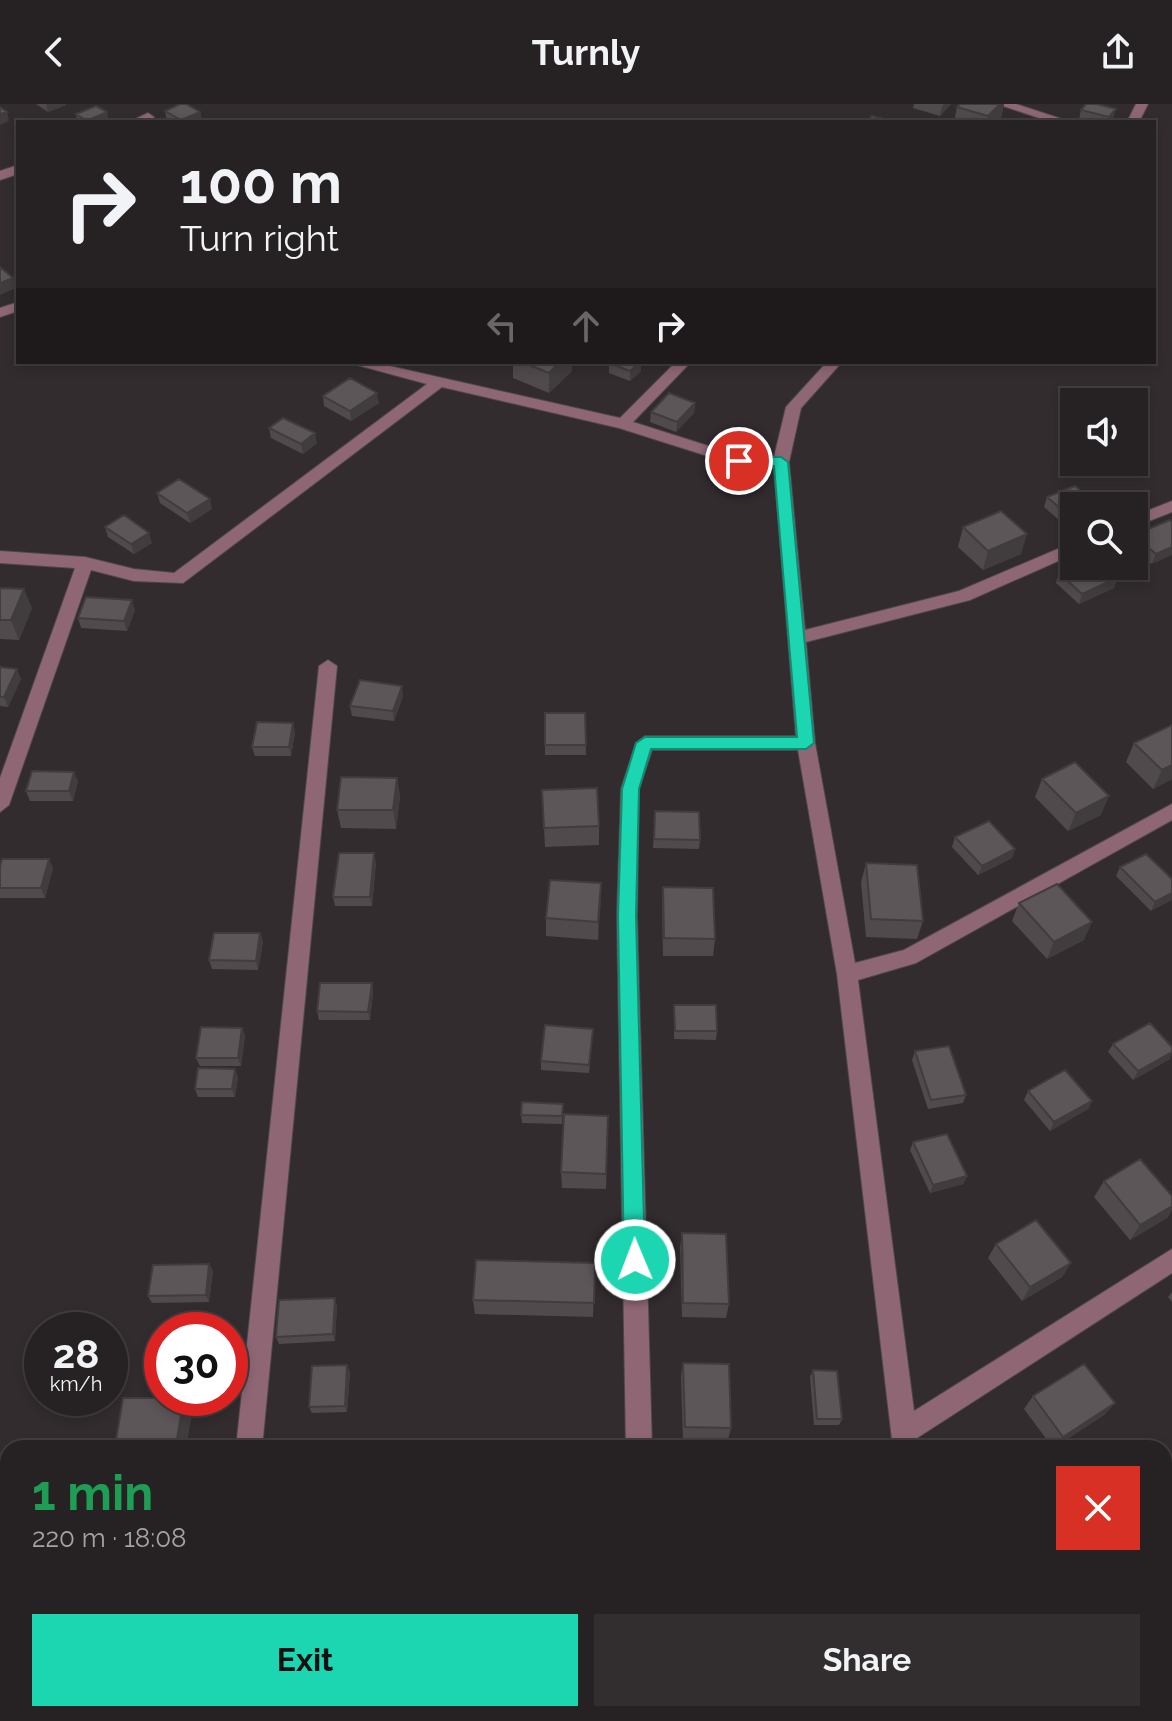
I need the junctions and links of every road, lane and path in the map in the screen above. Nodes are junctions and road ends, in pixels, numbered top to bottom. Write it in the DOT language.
graph roads {
  1 [pos="1003,104"];
  2 [pos="1044,119"];
  3 [pos="361,364"];
  4 [pos="682,364"];
  5 [pos="833,364"];
  6 [pos="436,384"];
  7 [pos="623,424"];
  8 [pos="781,462"];
  9 [pos="1172,506"];
  10 [pos="1148,516"];
  11 [pos="1060,554"];
  12 [pos="0,557"];
  13 [pos="85,563"];
  14 [pos="796,638"];
  15 [pos="328,666"];
  16 [pos="806,743"];
  17 [pos="0,805"];
  18 [pos="1172,811"];
  19 [pos="847,974"];
  20 [pos="1172,1260"];
  21 [pos="250,1440"];
  22 [pos="639,1440"];
  23 [pos="905,1440"];
  1 -- 2 [label="street"];
  3 -- 6 [label="street"];
  4 -- 7 [label="street"];
  5 -- 8 [label="street"];
  6 -- 7 [label="street"];
  6 -- 13 [label="street"];
  7 -- 8 [label="street"];
  8 -- 14 [label="street"];
  9 -- 10 [label="street"];
  11 -- 14 [label="street"];
  12 -- 13 [label="street"];
  13 -- 17 [label="street"];
  14 -- 16 [label="street"];
  15 -- 21 [label="street"];
  16 -- 19 [label="street"];
  16 -- 22 [label="street"];
  18 -- 19 [label="street"];
  19 -- 23 [label="street"];
  20 -- 23 [label="street"];
}
